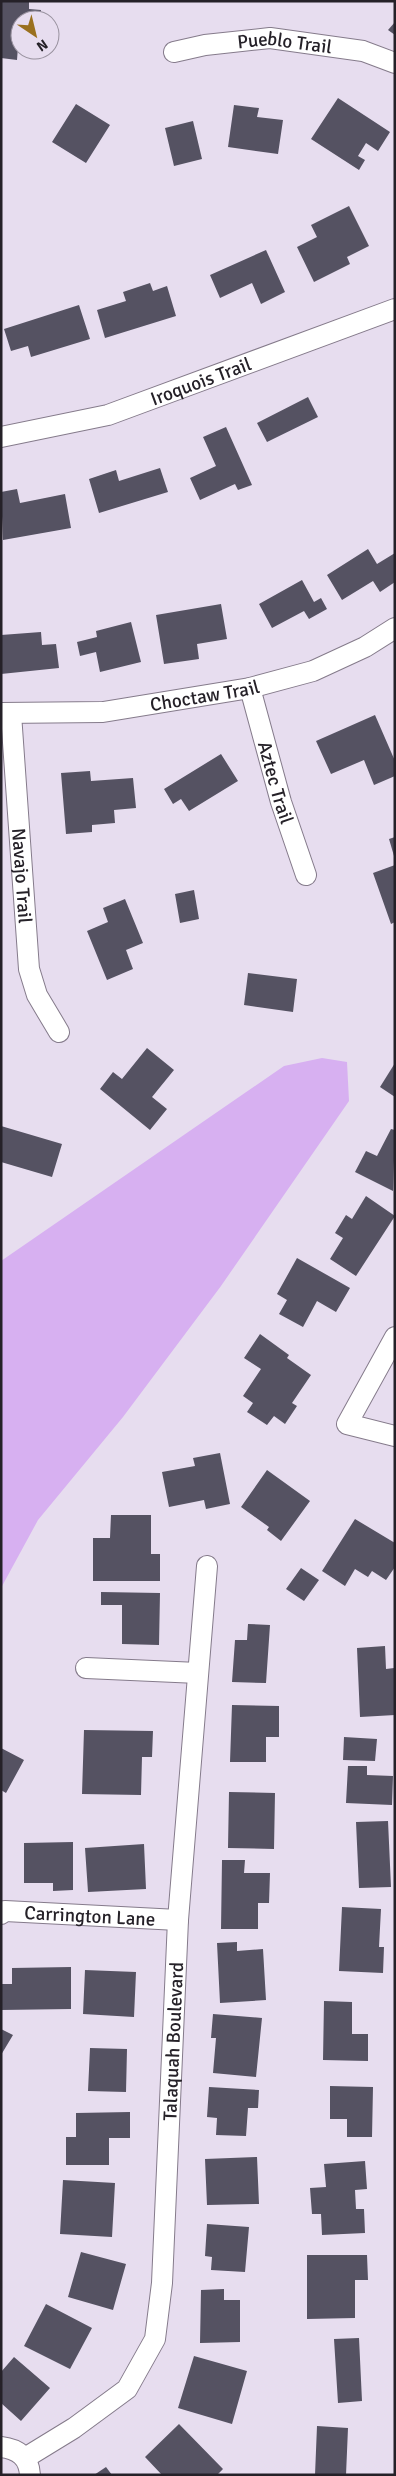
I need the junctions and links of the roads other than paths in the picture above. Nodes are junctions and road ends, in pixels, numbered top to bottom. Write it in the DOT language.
graph roads {
  1 [pos="174,52"];
  2 [pos="395,63"];
  3 [pos="395,309"];
  4 [pos="1,437"];
  5 [pos="395,628"];
  6 [pos="250,688"];
  7 [pos="6,713"];
  8 [pos="306,874"];
  9 [pos="59,1032"];
  10 [pos="395,1337"];
  11 [pos="395,1436"];
  12 [pos="207,1566"];
  13 [pos="86,1668"];
  14 [pos="198,1673"];
  15 [pos="1,1914"];
  16 [pos="178,1920"];
  17 [pos="1,2448"];
  18 [pos="28,2466"];
  1 -- 2 [label="street, Pueblo Trail"];
  3 -- 4 [label="street, Iroquois Trail"];
  5 -- 6 [label="street, Choctaw Trail"];
  6 -- 7 [label="street, Choctaw Trail"];
  6 -- 8 [label="street, Aztec Trail"];
  7 -- 9 [label="street, Navajo Trail"];
  10 -- 11 [label="street"];
  12 -- 14 [label="street, Talaquah Boulevard"];
  13 -- 14 [label="street"];
  14 -- 16 [label="street, Talaquah Boulevard"];
  15 -- 16 [label="street, Carrington Lane"];
  16 -- 18 [label="street, Talaquah Boulevard"];
  17 -- 18 [label="street"];
}
